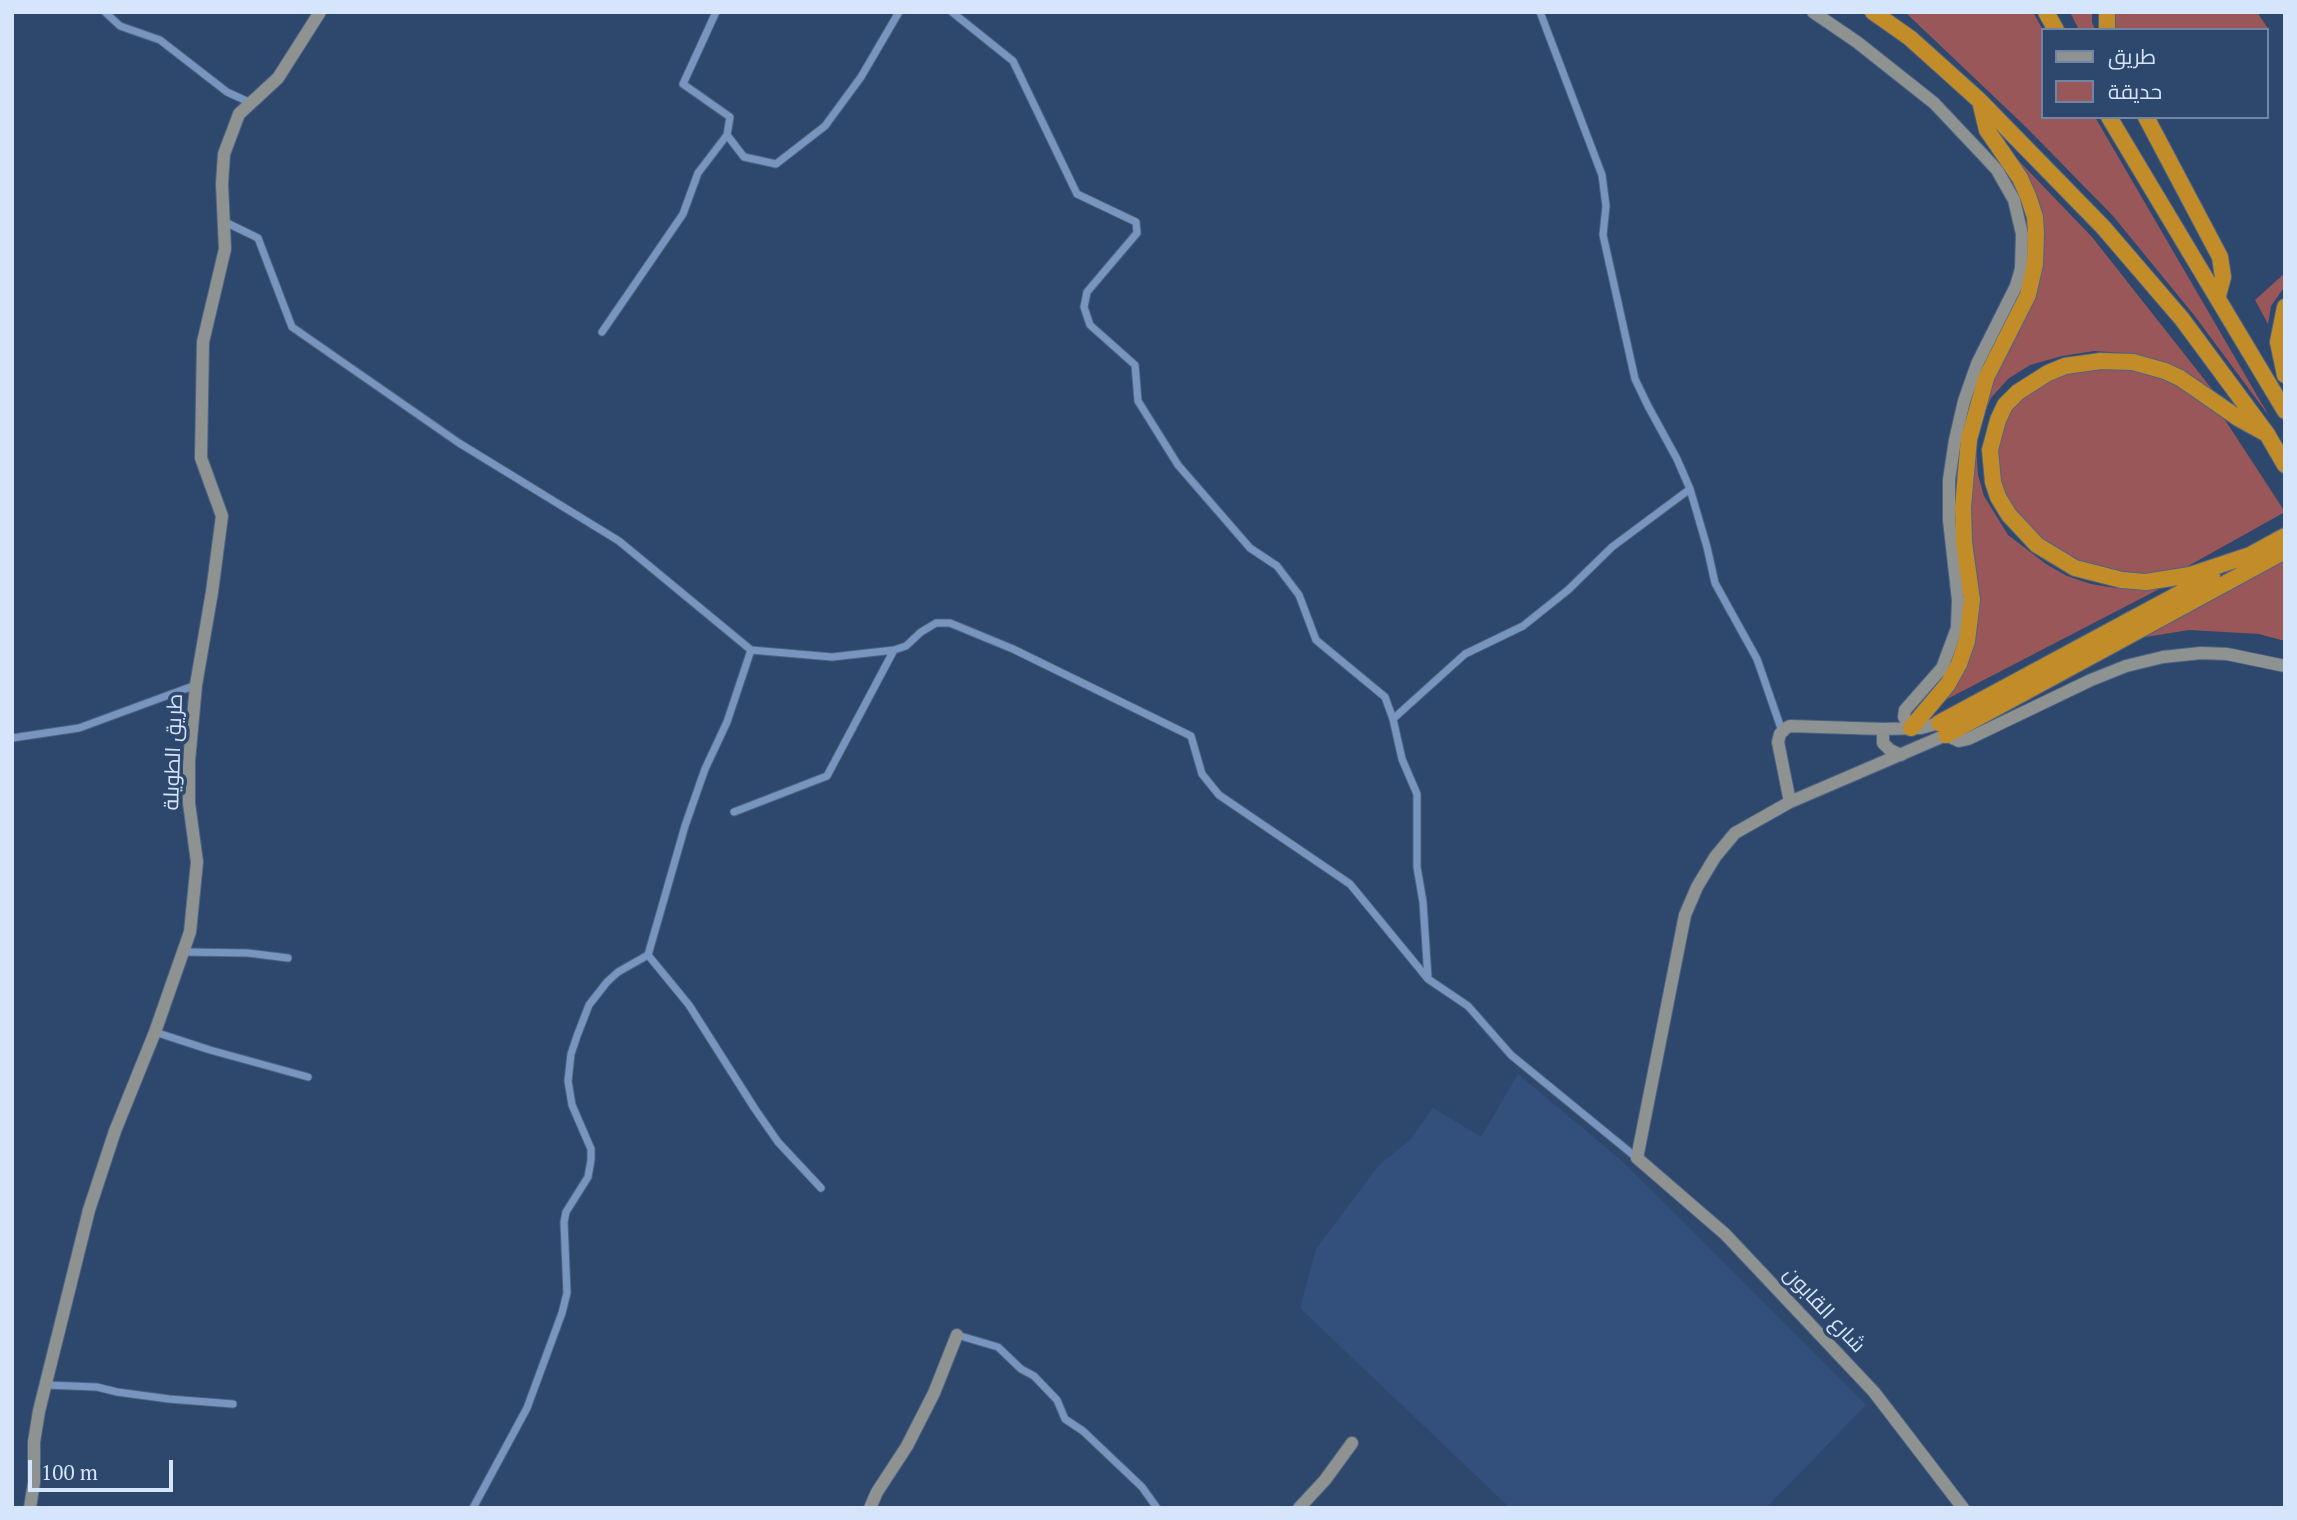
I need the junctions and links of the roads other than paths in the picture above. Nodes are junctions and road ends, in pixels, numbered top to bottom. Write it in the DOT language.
graph roads {
  1 [pos="105,12"];
  2 [pos="320,12"];
  3 [pos="716,12"];
  4 [pos="899,12"];
  5 [pos="952,12"];
  6 [pos="1540,12"];
  7 [pos="1813,12"];
  8 [pos="1873,12"];
  9 [pos="2046,12"];
  10 [pos="2055,28"];
  11 [pos="1980,102"];
  12 [pos="251,103"];
  13 [pos="2110,119"];
  14 [pos="2147,119"];
  15 [pos="727,135"];
  16 [pos="225,222"];
  17 [pos="2218,296"];
  18 [pos="2285,306"];
  19 [pos="602,332"];
  20 [pos="2285,374"];
  21 [pos="2285,411"];
  22 [pos="2267,433"];
  23 [pos="2285,465"];
  24 [pos="1690,489"];
  25 [pos="2285,536"];
  26 [pos="2285,551"];
  27 [pos="2250,555"];
  28 [pos="751,650"];
  29 [pos="894,650"];
  30 [pos="2285,666"];
  31 [pos="196,685"];
  32 [pos="1393,719"];
  33 [pos="1911,728"];
  34 [pos="1883,729"];
  35 [pos="1943,729"];
  36 [pos="1782,731"];
  37 [pos="12,738"];
  38 [pos="1900,755"];
  39 [pos="1790,802"];
  40 [pos="734,812"];
  41 [pos="184,952"];
  42 [pos="648,955"];
  43 [pos="288,958"];
  44 [pos="1428,979"];
  45 [pos="155,1032"];
  46 [pos="308,1077"];
  47 [pos="1637,1157"];
  48 [pos="821,1188"];
  49 [pos="957,1335"];
  50 [pos="46,1385"];
  51 [pos="233,1404"];
  52 [pos="1352,1443"];
  53 [pos="30,1508"];
  54 [pos="473,1508"];
  55 [pos="870,1508"];
  56 [pos="1157,1508"];
  57 [pos="1299,1508"];
  58 [pos="1963,1508"];
  1 -- 12 [label="street"];
  2 -- 12 [label="street, طريق الطويلة"];
  3 -- 15 [label="street"];
  4 -- 15 [label="street"];
  5 -- 32 [label="street"];
  6 -- 24 [label="street"];
  7 -- 33 [label="street"];
  8 -- 11 [label="highway"];
  9 -- 10 [label="highway"];
  11 -- 22 [label="highway"];
  11 -- 33 [label="highway"];
  12 -- 16 [label="street, طريق الطويلة"];
  13 -- 17 [label="highway"];
  14 -- 17 [label="highway"];
  15 -- 19 [label="street"];
  16 -- 28 [label="street"];
  16 -- 31 [label="street, طريق الطويلة"];
  17 -- 21 [label="highway"];
  18 -- 20 [label="highway"];
  22 -- 23 [label="highway"];
  22 -- 27 [label="highway"];
  24 -- 32 [label="street"];
  24 -- 36 [label="street"];
  25 -- 27 [label="highway"];
  26 -- 35 [label="highway"];
  27 -- 35 [label="highway"];
  28 -- 29 [label="street"];
  28 -- 42 [label="street"];
  29 -- 40 [label="street"];
  29 -- 44 [label="street"];
  30 -- 35 [label="street"];
  31 -- 37 [label="street"];
  31 -- 41 [label="street, طريق الطويلة"];
  32 -- 44 [label="street"];
  33 -- 34 [label="street"];
  33 -- 35 [label="street"];
  34 -- 36 [label="street"];
  34 -- 38 [label="street"];
  35 -- 38 [label="street"];
  36 -- 39 [label="street"];
  38 -- 39 [label="street"];
  39 -- 47 [label="street"];
  41 -- 43 [label="street"];
  41 -- 45 [label="street, طريق الطويلة"];
  42 -- 48 [label="street"];
  42 -- 54 [label="street"];
  44 -- 47 [label="street"];
  45 -- 46 [label="street"];
  45 -- 50 [label="street, طريق الطويلة"];
  47 -- 58 [label="street, شارع القابون"];
  49 -- 55 [label="street"];
  49 -- 56 [label="street"];
  50 -- 51 [label="street"];
  50 -- 53 [label="street, طريق الطويلة"];
  52 -- 57 [label="street"];
}
